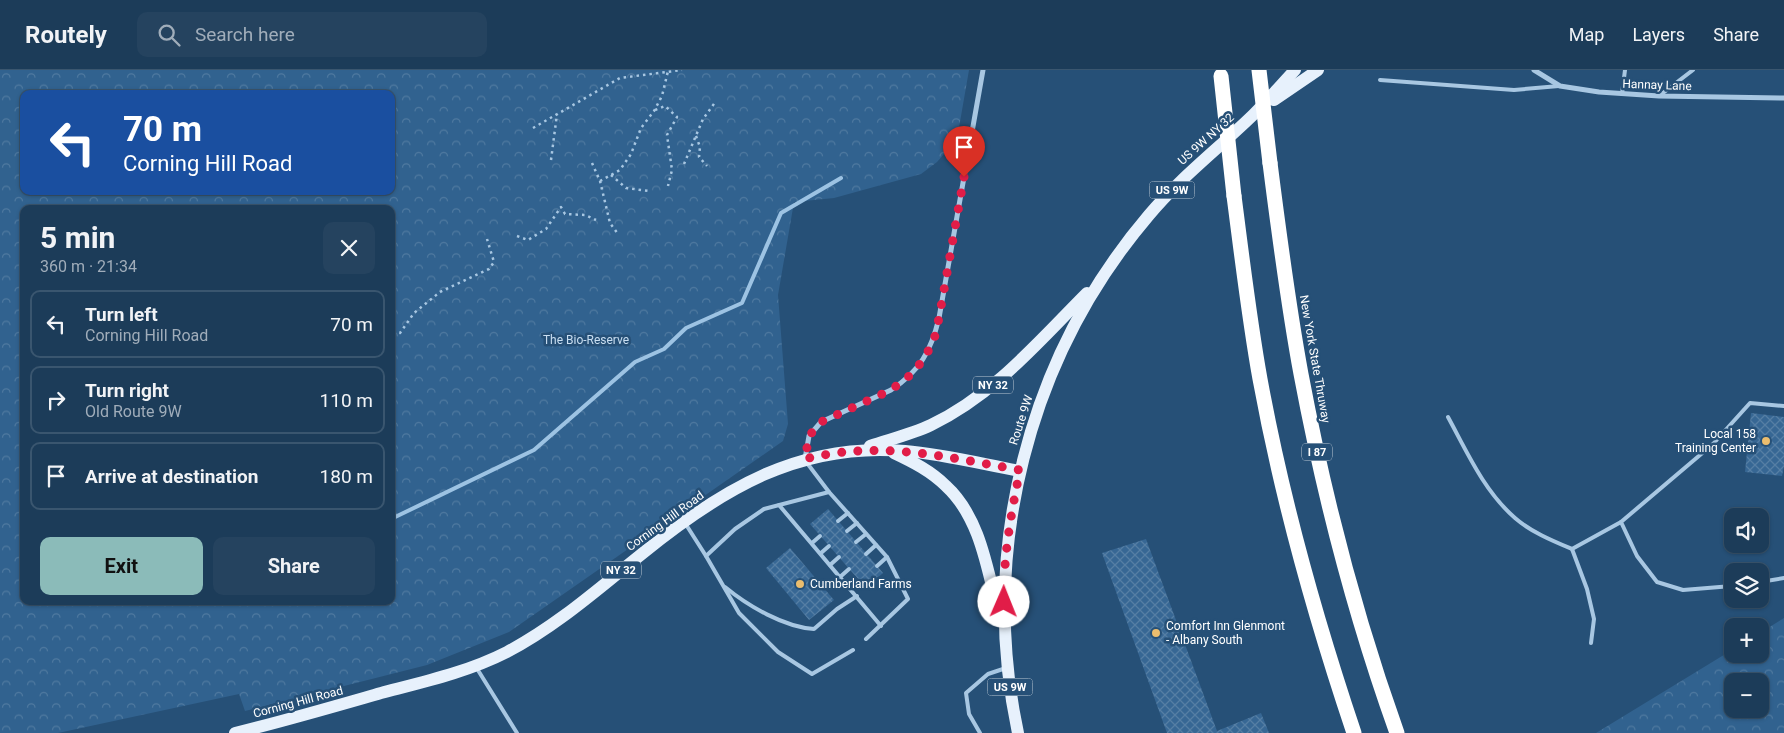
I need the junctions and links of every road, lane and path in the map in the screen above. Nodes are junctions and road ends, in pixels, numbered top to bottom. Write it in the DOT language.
graph roads {
  1 [pos="682,70"];
  2 [pos="983,70"];
  3 [pos="1260,70"];
  4 [pos="1295,70"];
  5 [pos="1318,70"];
  6 [pos="1625,70"];
  7 [pos="1693,70"];
  8 [pos="668,71"];
  9 [pos="1537,71"];
  10 [pos="1220,73"];
  11 [pos="1380,80"];
  12 [pos="1560,86"];
  13 [pos="1622,94"];
  14 [pos="1659,96"];
  15 [pos="1784,98"];
  16 [pos="716,101"];
  17 [pos="654,111"];
  18 [pos="557,114"];
  19 [pos="1253,114"];
  20 [pos="533,128"];
  21 [pos="696,136"];
  22 [pos="551,160"];
  23 [pos="592,163"];
  24 [pos="684,164"];
  25 [pos="707,166"];
  26 [pos="611,175"];
  27 [pos="600,181"];
  28 [pos="668,186"];
  29 [pos="649,191"];
  30 [pos="596,220"];
  31 [pos="618,234"];
  32 [pos="517,236"];
  33 [pos="487,239"];
  34 [pos="1102,277"];
  35 [pos="395,332"];
  36 [pos="1784,406"];
  37 [pos="1448,417"];
  38 [pos="856,450"];
  39 [pos="888,450"];
  40 [pos="805,459"];
  41 [pos="1020,470"];
  42 [pos="829,492"];
  43 [pos="780,505"];
  44 [pos="848,513"];
  45 [pos="838,521"];
  46 [pos="684,522"];
  47 [pos="1621,522"];
  48 [pos="857,523"];
  49 [pos="847,532"];
  50 [pos="866,534"];
  51 [pos="820,536"];
  52 [pos="856,542"];
  53 [pos="812,543"];
  54 [pos="876,545"];
  55 [pos="829,546"];
  56 [pos="1572,549"];
  57 [pos="820,554"];
  58 [pos="866,554"];
  59 [pos="706,556"];
  60 [pos="839,557"];
  61 [pos="887,557"];
  62 [pos="830,565"];
  63 [pos="877,566"];
  64 [pos="849,569"];
  65 [pos="840,577"];
  66 [pos="1784,578"];
  67 [pos="1769,580"];
  68 [pos="859,581"];
  69 [pos="724,586"];
  70 [pos="1724,587"];
  71 [pos="850,589"];
  72 [pos="857,596"];
  73 [pos="882,626"];
  74 [pos="866,639"];
  75 [pos="1006,640"];
  76 [pos="1590,643"];
  77 [pos="853,650"];
  78 [pos="475,665"];
  79 [pos="1008,667"];
  80 [pos="235,733"];
  81 [pos="517,733"];
  82 [pos="980,733"];
  83 [pos="1018,733"];
  84 [pos="1354,733"];
  85 [pos="1397,733"];
  1 -- 8 [label="path"];
  2 -- 40 [label="street"];
  3 -- 85 [label="highway, New York State Thruway / I 87, bridge"];
  4 -- 19 [label="main road, US 9W"];
  5 -- 19 [label="main road, US 9W"];
  6 -- 13 [label="lane"];
  7 -- 14 [label="lane"];
  8 -- 17 [label="path"];
  8 -- 18 [label="path"];
  9 -- 12 [label="street, Hannay Lane"];
  10 -- 84 [label="highway, bridge"];
  11 -- 12 [label="lane"];
  12 -- 13 [label="street, Hannay Lane"];
  13 -- 14 [label="street, Hannay Lane"];
  14 -- 15 [label="street, Hannay Lane"];
  16 -- 21 [label="path"];
  17 -- 26 [label="path"];
  17 -- 28 [label="path"];
  18 -- 20 [label="path"];
  18 -- 22 [label="path"];
  19 -- 34 [label="main road, US 9W NY 32 / US 9W"];
  21 -- 24 [label="path"];
  21 -- 25 [label="path"];
  23 -- 27 [label="path"];
  26 -- 27 [label="path"];
  26 -- 29 [label="path"];
  27 -- 31 [label="path"];
  30 -- 32 [label="path"];
  33 -- 35 [label="path"];
  34 -- 38 [label="main road, NY 32"];
  34 -- 41 [label="main road, Route 9W / US 9W"];
  36 -- 47 [label="lane"];
  37 -- 56 [label="lane"];
  38 -- 39 [label="main road, Corning Hill Road / NY 32"];
  38 -- 40 [label="main road, Corning Hill Road / NY 32"];
  39 -- 41 [label="main road, Corning Hill Road / NY 32"];
  39 -- 75 [label="main road"];
  40 -- 42 [label="lane"];
  40 -- 46 [label="main road, Corning Hill Road / NY 32"];
  41 -- 75 [label="main road, Route 9W / US 9W"];
  42 -- 43 [label="lane"];
  42 -- 44 [label="lane"];
  43 -- 53 [label="lane"];
  43 -- 59 [label="lane"];
  44 -- 45 [label="lane"];
  44 -- 48 [label="lane"];
  46 -- 59 [label="lane"];
  46 -- 78 [label="main road, Corning Hill Road / NY 32"];
  47 -- 56 [label="lane"];
  47 -- 70 [label="lane"];
  48 -- 49 [label="lane"];
  48 -- 50 [label="lane"];
  50 -- 52 [label="lane"];
  50 -- 54 [label="lane"];
  51 -- 53 [label="lane"];
  53 -- 57 [label="lane"];
  54 -- 58 [label="lane"];
  54 -- 61 [label="lane"];
  55 -- 57 [label="lane"];
  56 -- 76 [label="lane"];
  57 -- 62 [label="lane"];
  59 -- 69 [label="lane"];
  60 -- 62 [label="lane"];
  61 -- 63 [label="lane"];
  61 -- 73 [label="lane"];
  62 -- 65 [label="lane"];
  64 -- 65 [label="lane"];
  65 -- 71 [label="lane"];
  66 -- 67 [label="lane"];
  68 -- 71 [label="lane"];
  69 -- 72 [label="lane"];
  69 -- 77 [label="lane"];
  71 -- 72 [label="lane"];
  72 -- 73 [label="lane"];
  73 -- 74 [label="lane"];
  75 -- 79 [label="main road, Route 9W / US 9W"];
  78 -- 80 [label="main road, Corning Hill Road / NY 32"];
  78 -- 81 [label="lane"];
  79 -- 82 [label="lane"];
  79 -- 83 [label="main road, Route 9W / US 9W"];
}
